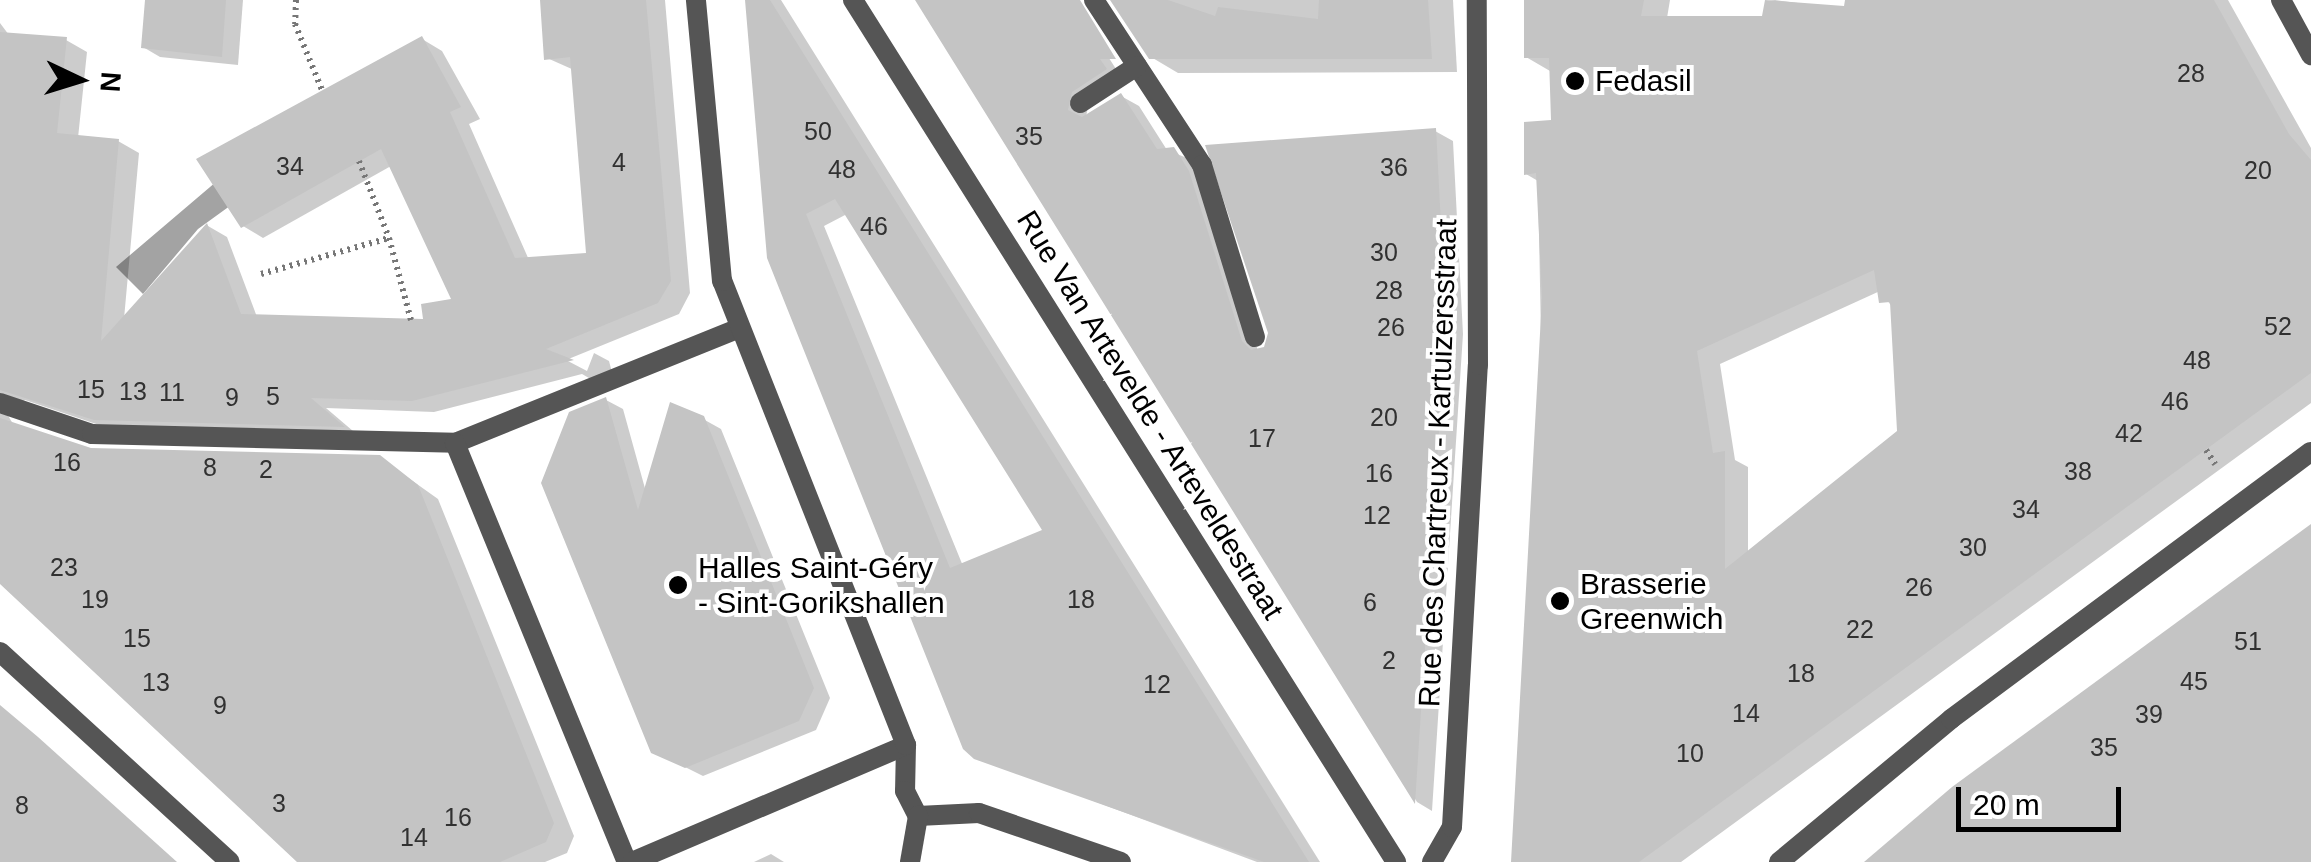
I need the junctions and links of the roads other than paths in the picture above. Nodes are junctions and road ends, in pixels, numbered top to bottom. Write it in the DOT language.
graph roads {
  1 [pos="696,0"];
  2 [pos="853,0"];
  3 [pos="1094,0"];
  4 [pos="1476,0"];
  5 [pos="2280,0"];
  6 [pos="2311,56"];
  7 [pos="1137,66"];
  8 [pos="1080,103"];
  9 [pos="740,328"];
  10 [pos="1255,337"];
  11 [pos="0,402"];
  12 [pos="456,443"];
  13 [pos="2311,452"];
  14 [pos="0,652"];
  15 [pos="906,745"];
  16 [pos="918,816"];
  17 [pos="230,862"];
  18 [pos="630,862"];
  19 [pos="910,862"];
  20 [pos="1122,862"];
  21 [pos="1396,862"];
  22 [pos="1432,862"];
  23 [pos="1779,862"];
  1 -- 9 [label="street"];
  2 -- 21 [label="street, Rue Van Artevelde - Arteveldestraat"];
  3 -- 7 [label="street"];
  4 -- 22 [label="street, Rue des Chartreux - Kartuizersstraat"];
  5 -- 6 [label="street"];
  7 -- 8 [label="street"];
  7 -- 10 [label="street"];
  9 -- 12 [label="street"];
  9 -- 15 [label="street"];
  11 -- 12 [label="street"];
  12 -- 18 [label="street"];
  13 -- 23 [label="street"];
  14 -- 17 [label="street"];
  15 -- 16 [label="street"];
  15 -- 18 [label="street"];
  16 -- 19 [label="street"];
  16 -- 20 [label="street"];
}
